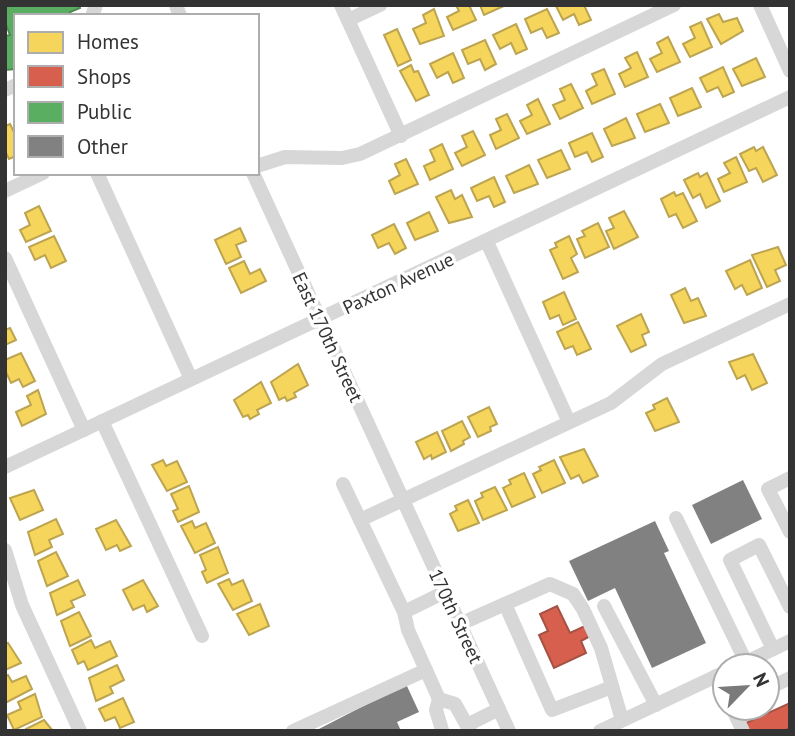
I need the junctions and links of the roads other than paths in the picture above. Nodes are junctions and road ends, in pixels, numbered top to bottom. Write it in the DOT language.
graph roads {
  1 [pos="341,5"];
  2 [pos="380,5"];
  3 [pos="674,5"];
  4 [pos="760,5"];
  5 [pos="348,20"];
  6 [pos="790,71"];
  7 [pos="790,97"];
  8 [pos="401,136"];
  9 [pos="259,165"];
  10 [pos="39,175"];
  11 [pos="98,175"];
  12 [pos="254,175"];
  13 [pos="5,191"];
  14 [pos="486,242"];
  15 [pos="5,258"];
  16 [pos="790,304"];
  17 [pos="320,320"];
  18 [pos="191,379"];
  19 [pos="102,421"];
  20 [pos="569,422"];
  21 [pos="84,430"];
  22 [pos="5,467"];
  23 [pos="790,478"];
  24 [pos="343,484"];
  25 [pos="403,500"];
  26 [pos="676,518"];
  27 [pos="360,520"];
  28 [pos="790,532"];
  29 [pos="5,551"];
  30 [pos="445,592"];
  31 [pos="505,604"];
  32 [pos="604,606"];
  33 [pos="790,607"];
  34 [pos="404,612"];
  35 [pos="460,624"];
  36 [pos="202,636"];
  37 [pos="790,642"];
  38 [pos="773,649"];
  39 [pos="737,652"];
  40 [pos="767,652"];
  41 [pos="426,670"];
  42 [pos="711,678"];
  43 [pos="612,688"];
  44 [pos="439,699"];
  45 [pos="656,705"];
  46 [pos="499,709"];
  47 [pos="622,720"];
  48 [pos="470,727"];
  49 [pos="442,730"];
  50 [pos="80,731"];
  51 [pos="293,731"];
  52 [pos="509,731"];
  53 [pos="600,731"];
  1 -- 5 [label="street"];
  2 -- 5 [label="street"];
  3 -- 8 [label="street"];
  4 -- 6 [label="street"];
  5 -- 8 [label="street"];
  7 -- 14 [label="street, Paxton Avenue"];
  8 -- 9 [label="street"];
  10 -- 13 [label="street"];
  11 -- 18 [label="street"];
  12 -- 17 [label="street, East 170th Street"];
  14 -- 17 [label="street, Paxton Avenue"];
  14 -- 20 [label="street"];
  15 -- 21 [label="street"];
  16 -- 20 [label="street"];
  17 -- 18 [label="street, Paxton Avenue"];
  17 -- 25 [label="street, East 170th Street"];
  18 -- 19 [label="street, Paxton Avenue"];
  19 -- 21 [label="street, Paxton Avenue"];
  19 -- 36 [label="street"];
  20 -- 25 [label="street"];
  21 -- 22 [label="street, Paxton Avenue"];
  23 -- 28 [label="street"];
  24 -- 27 [label="street"];
  25 -- 27 [label="street"];
  25 -- 30 [label="street, 170th Street"];
  26 -- 39 [label="street"];
  27 -- 34 [label="street"];
  29 -- 50 [label="street"];
  30 -- 34 [label="street"];
  30 -- 35 [label="street, 170th Street"];
  31 -- 35 [label="street"];
  31 -- 43 [label="street"];
  31 -- 43 [label="street"];
  32 -- 45 [label="street"];
  33 -- 38 [label="street"];
  34 -- 41 [label="street"];
  35 -- 46 [label="street, 170th Street"];
  37 -- 38 [label="street"];
  38 -- 40 [label="street"];
  41 -- 44 [label="street"];
  41 -- 51 [label="street"];
  42 -- 45 [label="street"];
  43 -- 47 [label="street"];
  44 -- 48 [label="street"];
  44 -- 49 [label="street"];
  45 -- 47 [label="street"];
  46 -- 48 [label="street"];
  46 -- 52 [label="street, 170th Street"];
  47 -- 53 [label="street"];
}
